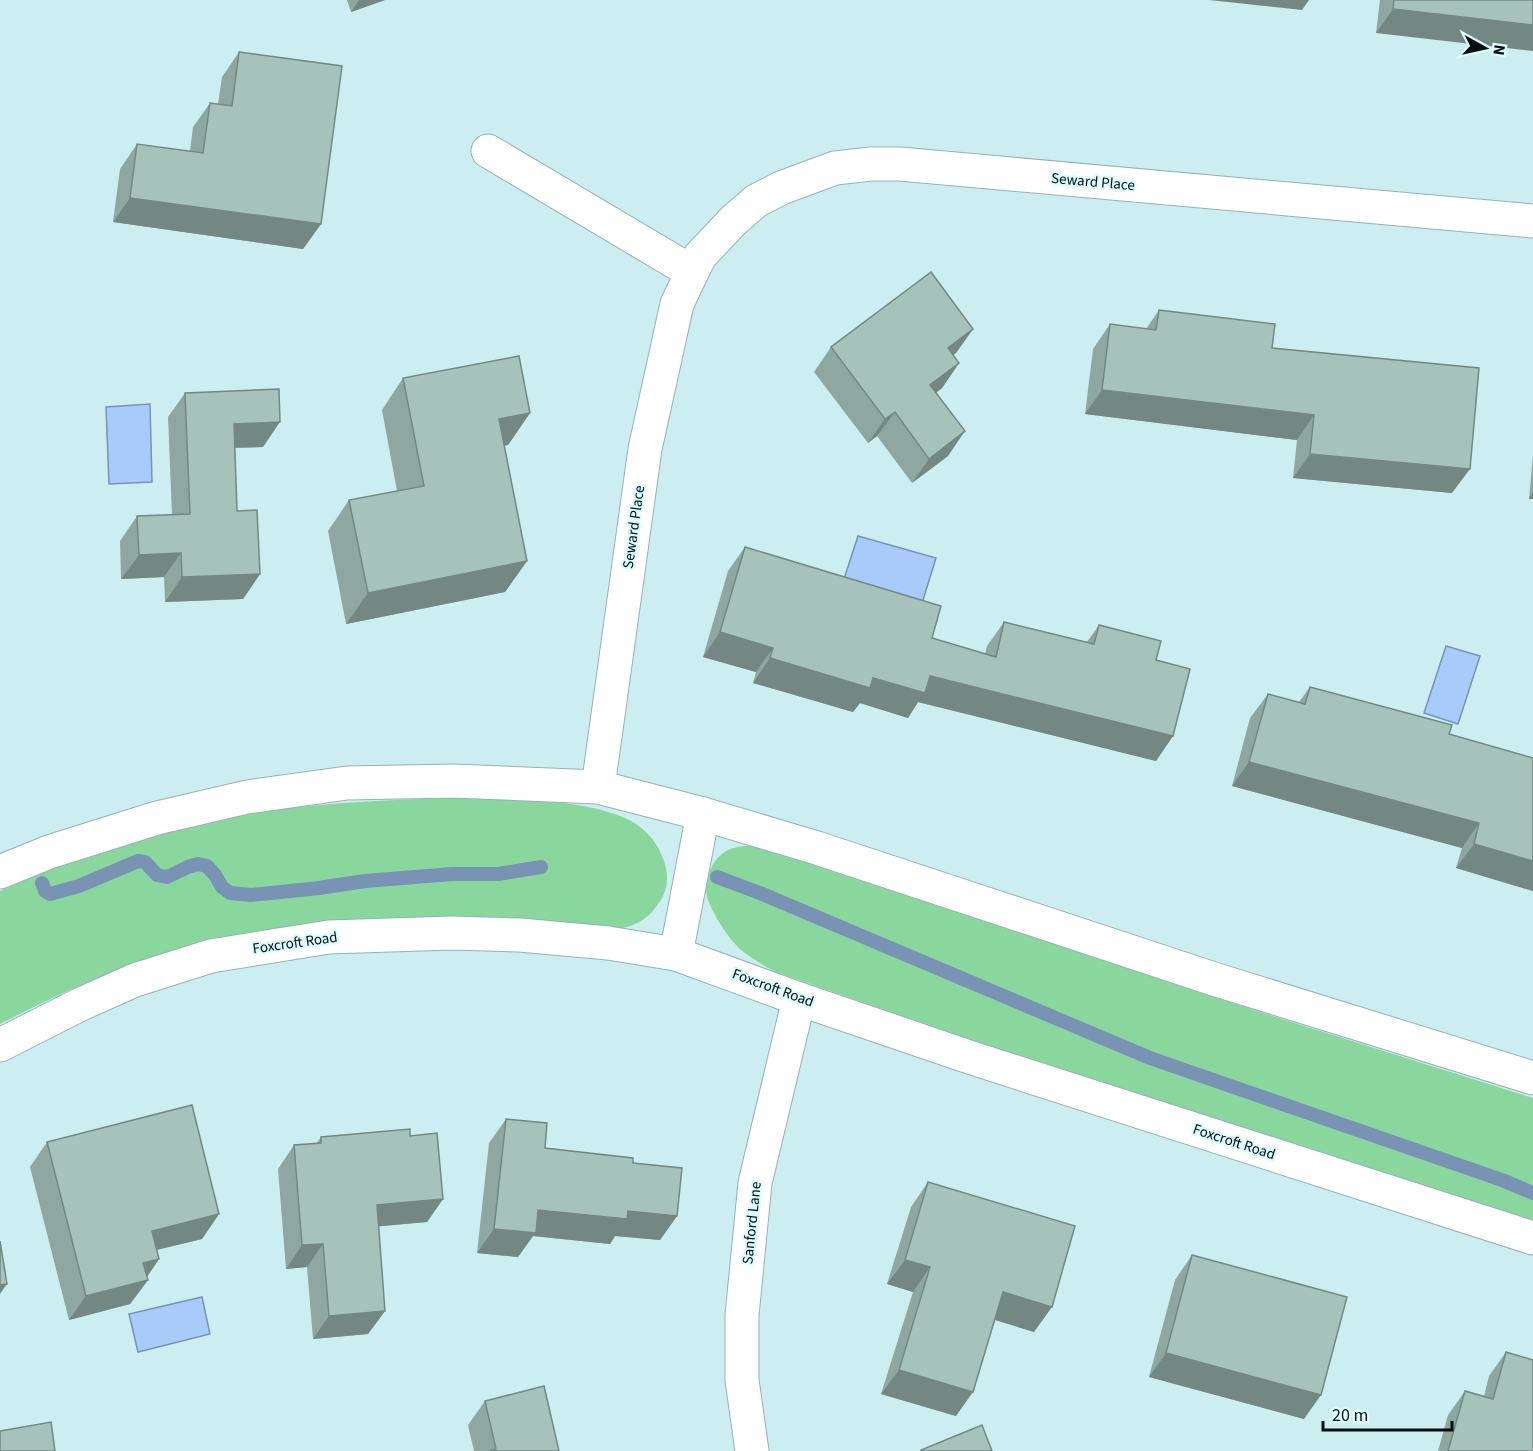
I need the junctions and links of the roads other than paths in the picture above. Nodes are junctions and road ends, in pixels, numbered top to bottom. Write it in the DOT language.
graph roads {
  1 [pos="488,151"];
  2 [pos="1533,221"];
  3 [pos="692,272"];
  4 [pos="598,787"];
  5 [pos="703,814"];
  6 [pos="0,873"];
  7 [pos="676,954"];
  8 [pos="799,999"];
  9 [pos="0,1045"];
  10 [pos="1533,1078"];
  11 [pos="1533,1238"];
  12 [pos="752,1451"];
  1 -- 3 [label="street"];
  2 -- 3 [label="street, Seward Place"];
  3 -- 4 [label="street, Seward Place"];
  4 -- 5 [label="street"];
  4 -- 6 [label="street"];
  5 -- 7 [label="street"];
  5 -- 10 [label="street"];
  7 -- 8 [label="street, Foxcroft Road"];
  7 -- 9 [label="street, Foxcroft Road"];
  8 -- 11 [label="street, Foxcroft Road"];
  8 -- 12 [label="street, Sanford Lane"];
}
